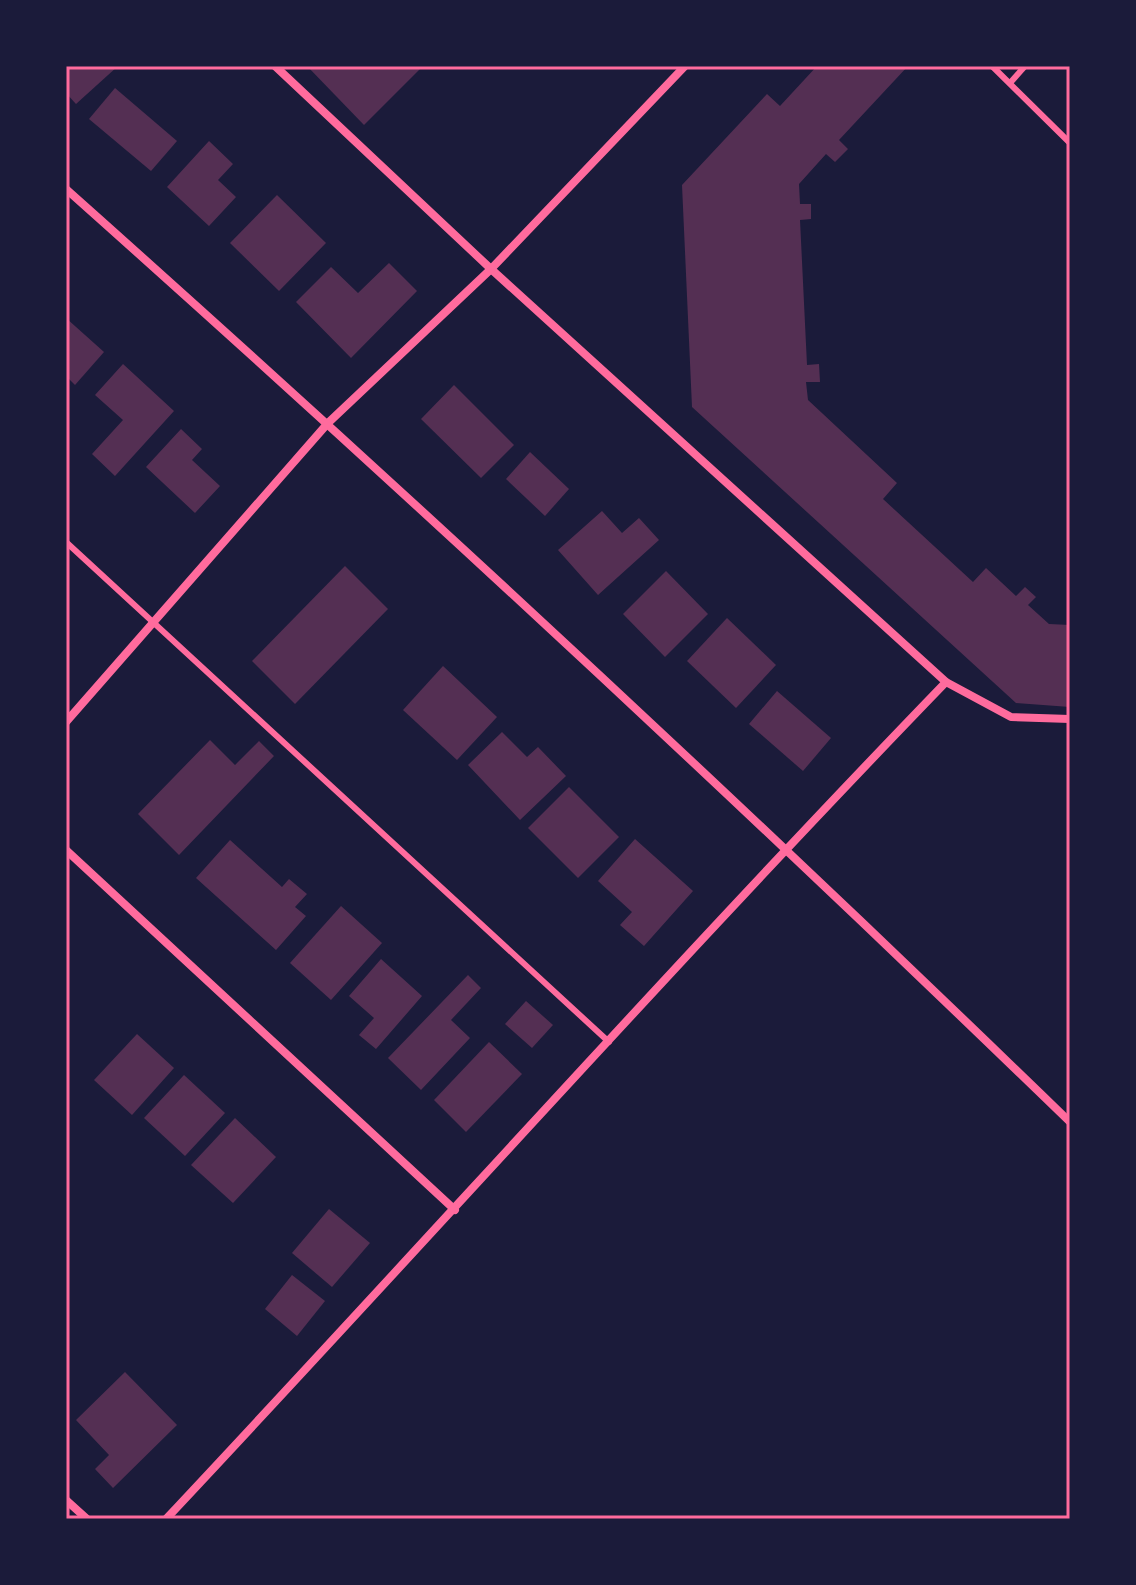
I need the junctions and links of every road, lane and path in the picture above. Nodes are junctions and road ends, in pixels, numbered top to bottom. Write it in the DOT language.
graph roads {
  1 [pos="275,66"];
  2 [pos="685,66"];
  3 [pos="992,66"];
  4 [pos="1025,66"];
  5 [pos="1010,83"];
  6 [pos="1070,143"];
  7 [pos="66,189"];
  8 [pos="491,269"];
  9 [pos="328,423"];
  10 [pos="66,542"];
  11 [pos="153,623"];
  12 [pos="946,682"];
  13 [pos="1070,719"];
  14 [pos="66,722"];
  15 [pos="787,847"];
  16 [pos="66,850"];
  17 [pos="609,1042"];
  18 [pos="1070,1122"];
  19 [pos="455,1210"];
  20 [pos="66,1500"];
  21 [pos="87,1519"];
  22 [pos="166,1519"];
  1 -- 8 [label="street"];
  2 -- 8 [label="street"];
  3 -- 5 [label="lane"];
  4 -- 5 [label="lane"];
  5 -- 6 [label="lane"];
  7 -- 9 [label="street"];
  8 -- 9 [label="street"];
  8 -- 12 [label="street"];
  9 -- 11 [label="street"];
  9 -- 15 [label="street"];
  10 -- 11 [label="lane"];
  11 -- 14 [label="street"];
  11 -- 17 [label="lane"];
  12 -- 13 [label="street"];
  12 -- 15 [label="street"];
  15 -- 17 [label="street"];
  15 -- 18 [label="street"];
  16 -- 19 [label="street"];
  17 -- 19 [label="street"];
  19 -- 22 [label="street"];
  20 -- 21 [label="street"];
}
